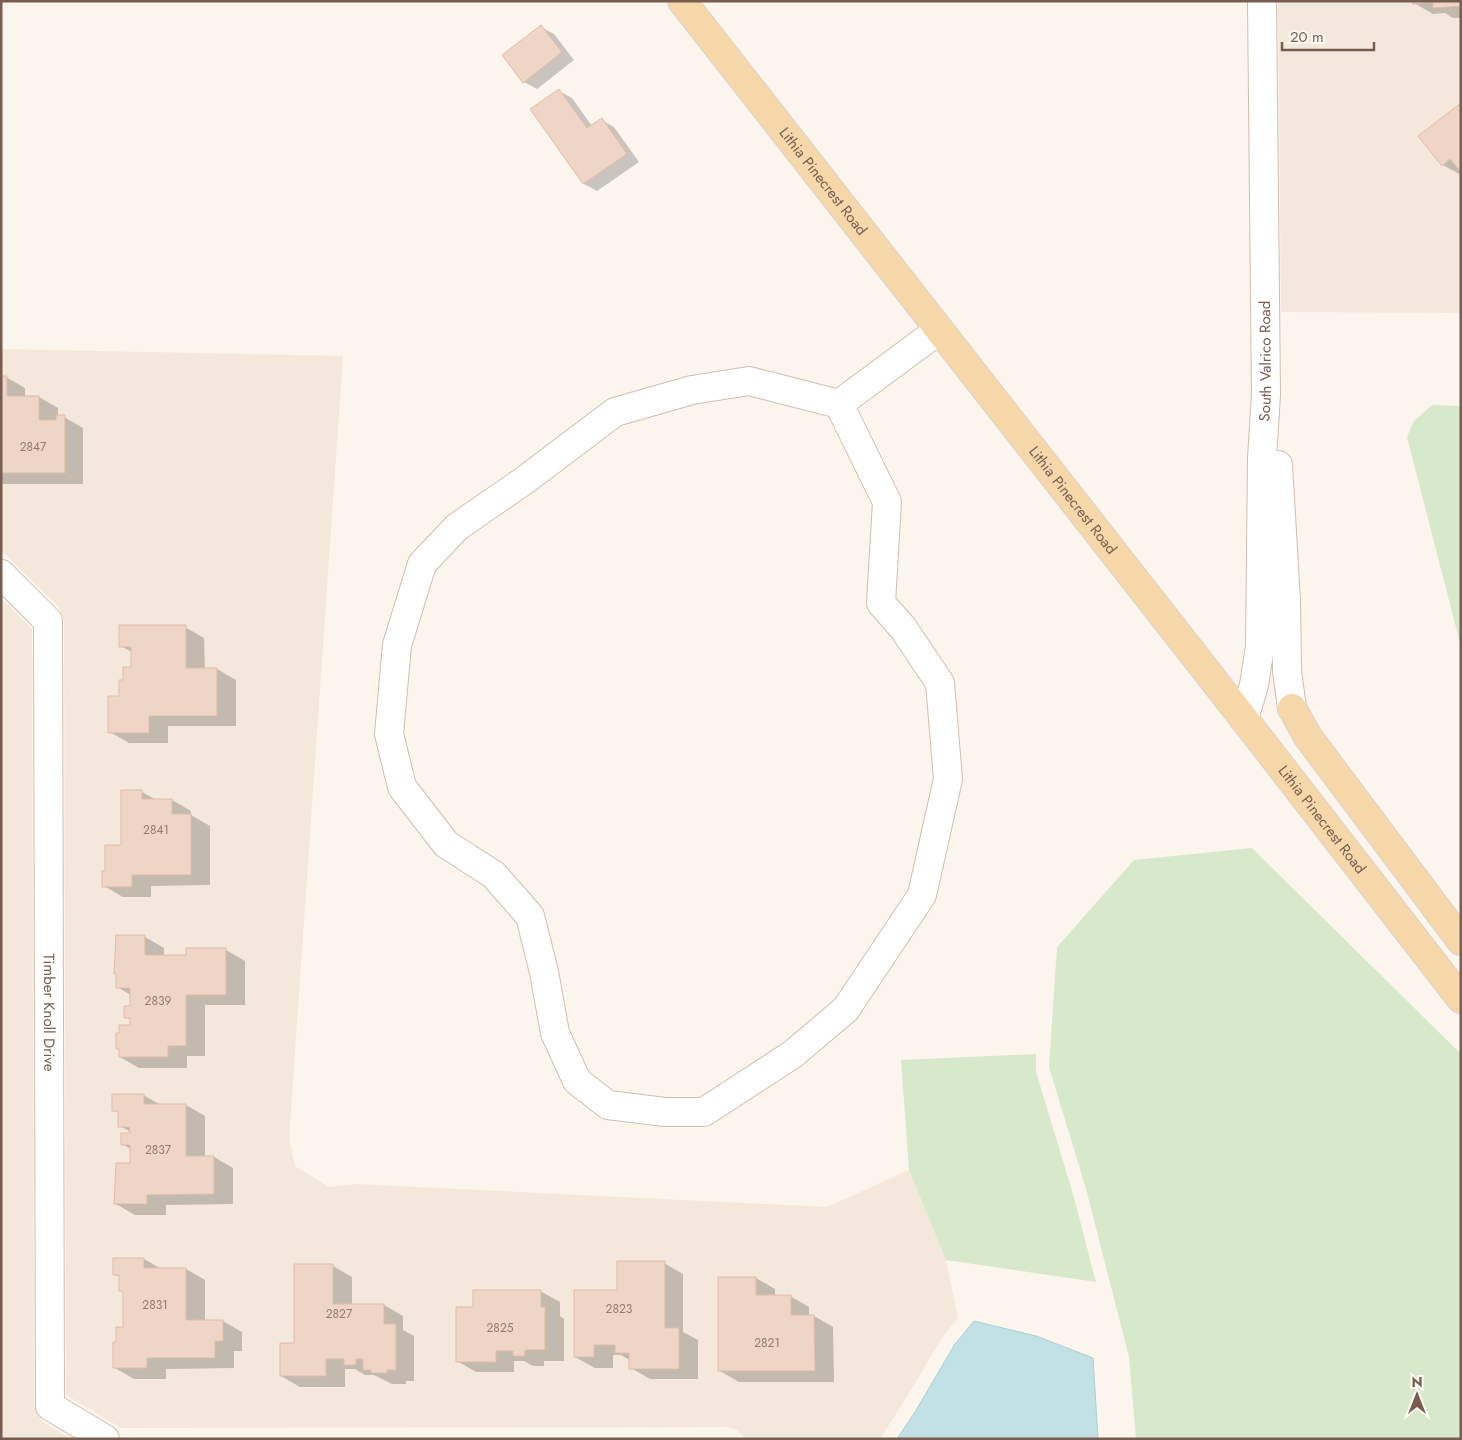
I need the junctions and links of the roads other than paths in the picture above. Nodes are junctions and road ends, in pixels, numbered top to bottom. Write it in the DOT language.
graph roads {
  1 [pos="682,1"];
  2 [pos="1262,1"];
  3 [pos="939,330"];
  4 [pos="1266,395"];
  5 [pos="839,404"];
  6 [pos="1,574"];
  7 [pos="1292,708"];
  8 [pos="1244,718"];
  9 [pos="1461,941"];
  10 [pos="1461,1000"];
  11 [pos="105,1439"];
  1 -- 3 [label="main road, Lithia Pinecrest Road"];
  2 -- 4 [label="street, South Valrico Road"];
  3 -- 5 [label="street"];
  3 -- 8 [label="main road, Lithia Pinecrest Road"];
  4 -- 7 [label="street"];
  4 -- 8 [label="street, South Valrico Road"];
  5 -- 5 [label="street"];
  6 -- 11 [label="street, Timber Knoll Drive"];
  7 -- 9 [label="main road"];
  8 -- 10 [label="main road, Lithia Pinecrest Road"];
}
